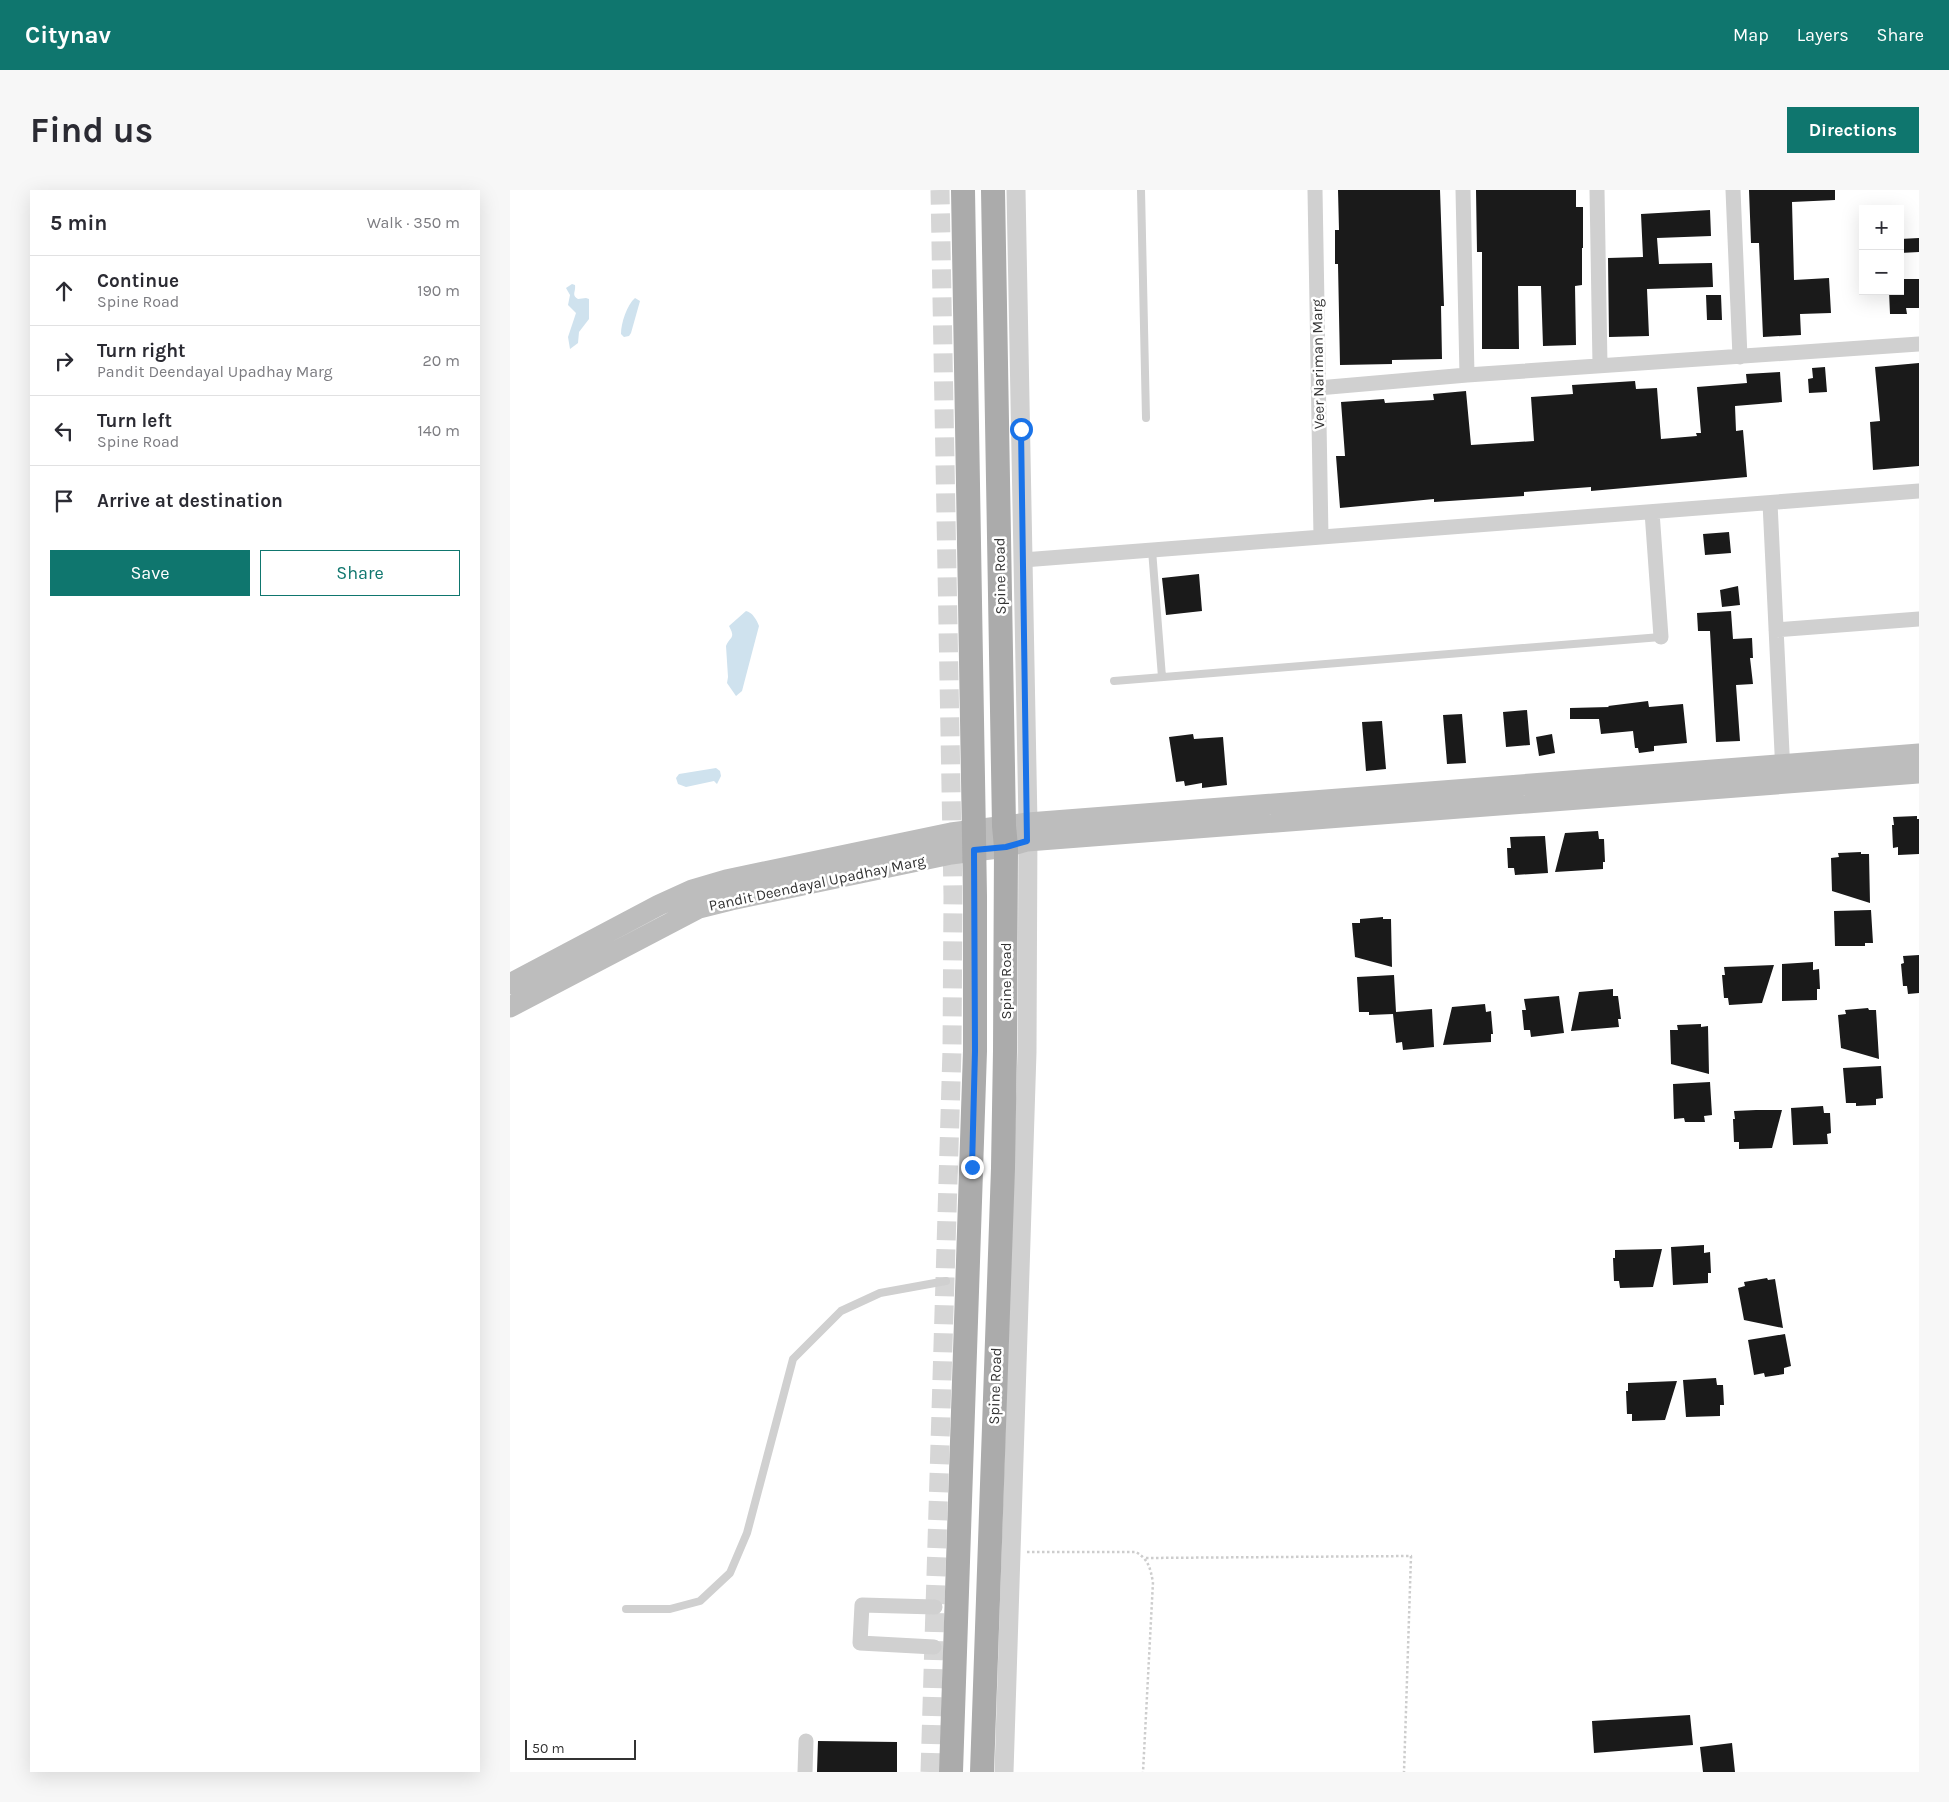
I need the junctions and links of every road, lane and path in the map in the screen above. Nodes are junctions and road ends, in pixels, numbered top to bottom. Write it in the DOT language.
graph roads {
  1 [pos="963,190"];
  2 [pos="993,190"];
  3 [pos="1016,190"];
  4 [pos="1141,190"];
  5 [pos="1315,190"];
  6 [pos="1463,190"];
  7 [pos="1597,190"];
  8 [pos="1733,190"];
  9 [pos="1919,344"];
  10 [pos="1740,357"];
  11 [pos="1600,365"];
  12 [pos="1467,375"];
  13 [pos="1318,388"];
  14 [pos="1146,418"];
  15 [pos="1919,491"];
  16 [pos="1770,503"];
  17 [pos="1652,512"];
  18 [pos="1321,537"];
  19 [pos="1152,550"];
  20 [pos="1023,560"];
  21 [pos="1919,618"];
  22 [pos="1776,630"];
  23 [pos="1661,637"];
  24 [pos="1162,677"];
  25 [pos="1114,681"];
  26 [pos="1919,754"];
  27 [pos="1783,774"];
  28 [pos="1919,774"];
  29 [pos="1016,834"];
  30 [pos="974,840"];
  31 [pos="510,984"];
  32 [pos="510,1006"];
  33 [pos="946,1281"];
  34 [pos="1012,1552"];
  35 [pos="1146,1558"];
  36 [pos="935,1607"];
  37 [pos="626,1609"];
  38 [pos="934,1647"];
  39 [pos="806,1741"];
  40 [pos="805,1772"];
  41 [pos="951,1772"];
  42 [pos="982,1772"];
  43 [pos="1004,1772"];
  44 [pos="1143,1772"];
  45 [pos="1404,1772"];
  1 -- 30 [label="main road, Spine Road"];
  2 -- 29 [label="main road, Spine Road"];
  3 -- 20 [label="street, Spine Road"];
  4 -- 14 [label="lane"];
  5 -- 13 [label="street, Veer Nariman Marg"];
  6 -- 12 [label="street"];
  7 -- 11 [label="street"];
  8 -- 10 [label="street"];
  9 -- 10 [label="street"];
  10 -- 11 [label="street"];
  11 -- 12 [label="street"];
  12 -- 13 [label="street"];
  13 -- 18 [label="street, Veer Nariman Marg"];
  15 -- 16 [label="street"];
  16 -- 17 [label="street"];
  16 -- 22 [label="street"];
  17 -- 18 [label="street"];
  17 -- 23 [label="street"];
  18 -- 19 [label="street"];
  19 -- 20 [label="street"];
  19 -- 24 [label="lane"];
  20 -- 29 [label="street, Spine Road"];
  21 -- 22 [label="street"];
  22 -- 27 [label="street"];
  23 -- 24 [label="lane"];
  24 -- 25 [label="lane"];
  26 -- 27 [label="main road"];
  27 -- 28 [label="main road"];
  27 -- 29 [label="main road, Pandit Deendayal Upadhay Marg"];
  29 -- 30 [label="main road, Pandit Deendayal Upadhay Marg"];
  29 -- 34 [label="street, Spine Road"];
  29 -- 42 [label="main road, Spine Road"];
  30 -- 31 [label="main road, Pandit Deendayal Upadhay Marg"];
  30 -- 32 [label="main road, Pandit Deendayal Upadhay Marg"];
  30 -- 41 [label="main road, Spine Road"];
  33 -- 37 [label="lane"];
  34 -- 35 [label="path"];
  34 -- 43 [label="street, Spine Road"];
  35 -- 44 [label="path"];
  35 -- 45 [label="path"];
  36 -- 38 [label="street"];
  39 -- 40 [label="street"];
}
